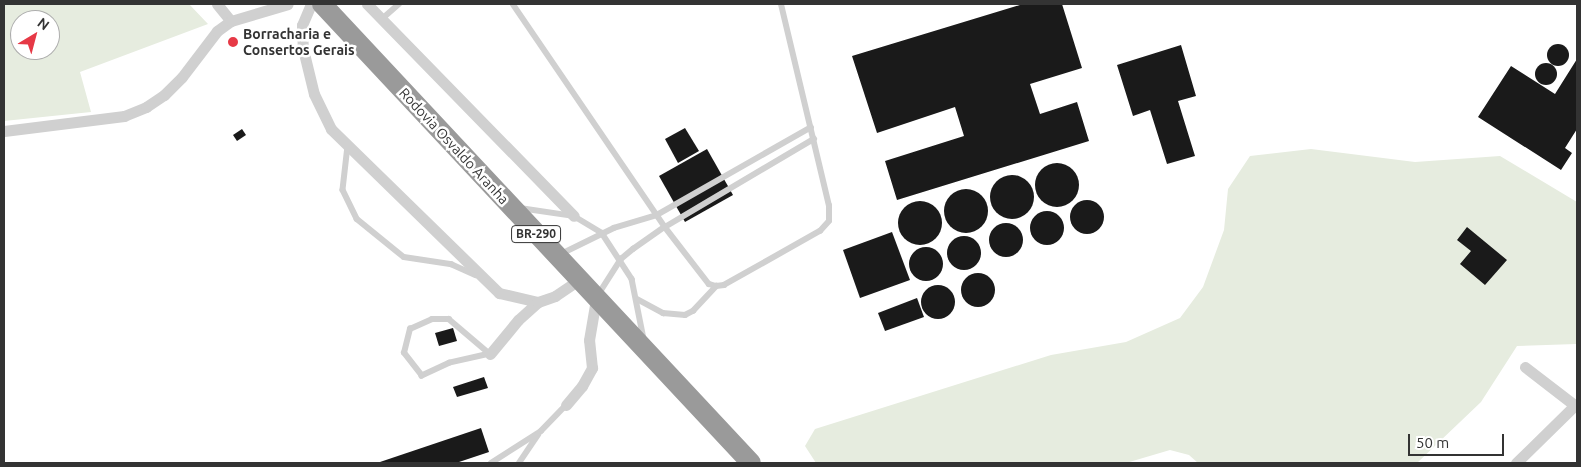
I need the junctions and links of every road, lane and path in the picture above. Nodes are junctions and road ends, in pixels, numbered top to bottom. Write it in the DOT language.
graph roads {
  1 [pos="217,4"];
  2 [pos="288,4"];
  3 [pos="311,4"];
  4 [pos="322,4"];
  5 [pos="367,4"];
  6 [pos="400,4"];
  7 [pos="513,4"];
  8 [pos="781,4"];
  9 [pos="383,18"];
  10 [pos="232,21"];
  11 [pos="811,128"];
  12 [pos="4,130"];
  13 [pos="814,138"];
  14 [pos="348,146"];
  15 [pos="511,206"];
  16 [pos="657,215"];
  17 [pos="574,216"];
  18 [pos="665,227"];
  19 [pos="602,233"];
  20 [pos="557,257"];
  21 [pos="621,259"];
  22 [pos="481,277"];
  23 [pos="579,280"];
  24 [pos="716,286"];
  25 [pos="596,299"];
  26 [pos="637,299"];
  27 [pos="538,302"];
  28 [pos="646,353"];
  29 [pos="490,354"];
  30 [pos="1525,367"];
  31 [pos="566,405"];
  32 [pos="1576,406"];
  33 [pos="541,432"];
  34 [pos="491,463"];
  35 [pos="519,463"];
  36 [pos="751,463"];
  37 [pos="1516,463"];
  1 -- 10 [label="street"];
  2 -- 10 [label="street"];
  3 -- 14 [label="street"];
  4 -- 15 [label="highway, Rodovia Osvaldo Aranha / BR-290"];
  5 -- 9 [label="street"];
  6 -- 9 [label="lane"];
  7 -- 16 [label="lane"];
  8 -- 11 [label="lane"];
  9 -- 17 [label="street"];
  10 -- 12 [label="street"];
  11 -- 13 [label="lane"];
  11 -- 16 [label="lane"];
  13 -- 18 [label="lane"];
  13 -- 24 [label="lane"];
  14 -- 22 [label="street"];
  14 -- 22 [label="lane"];
  15 -- 17 [label="lane"];
  15 -- 20 [label="highway, Rodovia Osvaldo Aranha / BR-290"];
  16 -- 18 [label="lane"];
  16 -- 19 [label="lane"];
  17 -- 19 [label="lane"];
  18 -- 21 [label="lane"];
  18 -- 24 [label="lane"];
  19 -- 20 [label="lane"];
  19 -- 21 [label="lane"];
  20 -- 23 [label="highway, Rodovia Osvaldo Aranha / BR-290"];
  21 -- 25 [label="lane"];
  21 -- 26 [label="lane"];
  22 -- 27 [label="street"];
  23 -- 25 [label="highway, Rodovia Osvaldo Aranha / BR-290"];
  23 -- 27 [label="street"];
  24 -- 26 [label="lane"];
  25 -- 28 [label="highway, Rodovia Osvaldo Aranha / BR-290"];
  25 -- 31 [label="street"];
  26 -- 28 [label="lane"];
  27 -- 29 [label="street"];
  28 -- 36 [label="highway, Rodovia Osvaldo Aranha / BR-290"];
  29 -- 29 [label="lane"];
  30 -- 32 [label="street"];
  31 -- 33 [label="lane"];
  32 -- 37 [label="street"];
  33 -- 34 [label="lane"];
  33 -- 35 [label="lane"];
}
